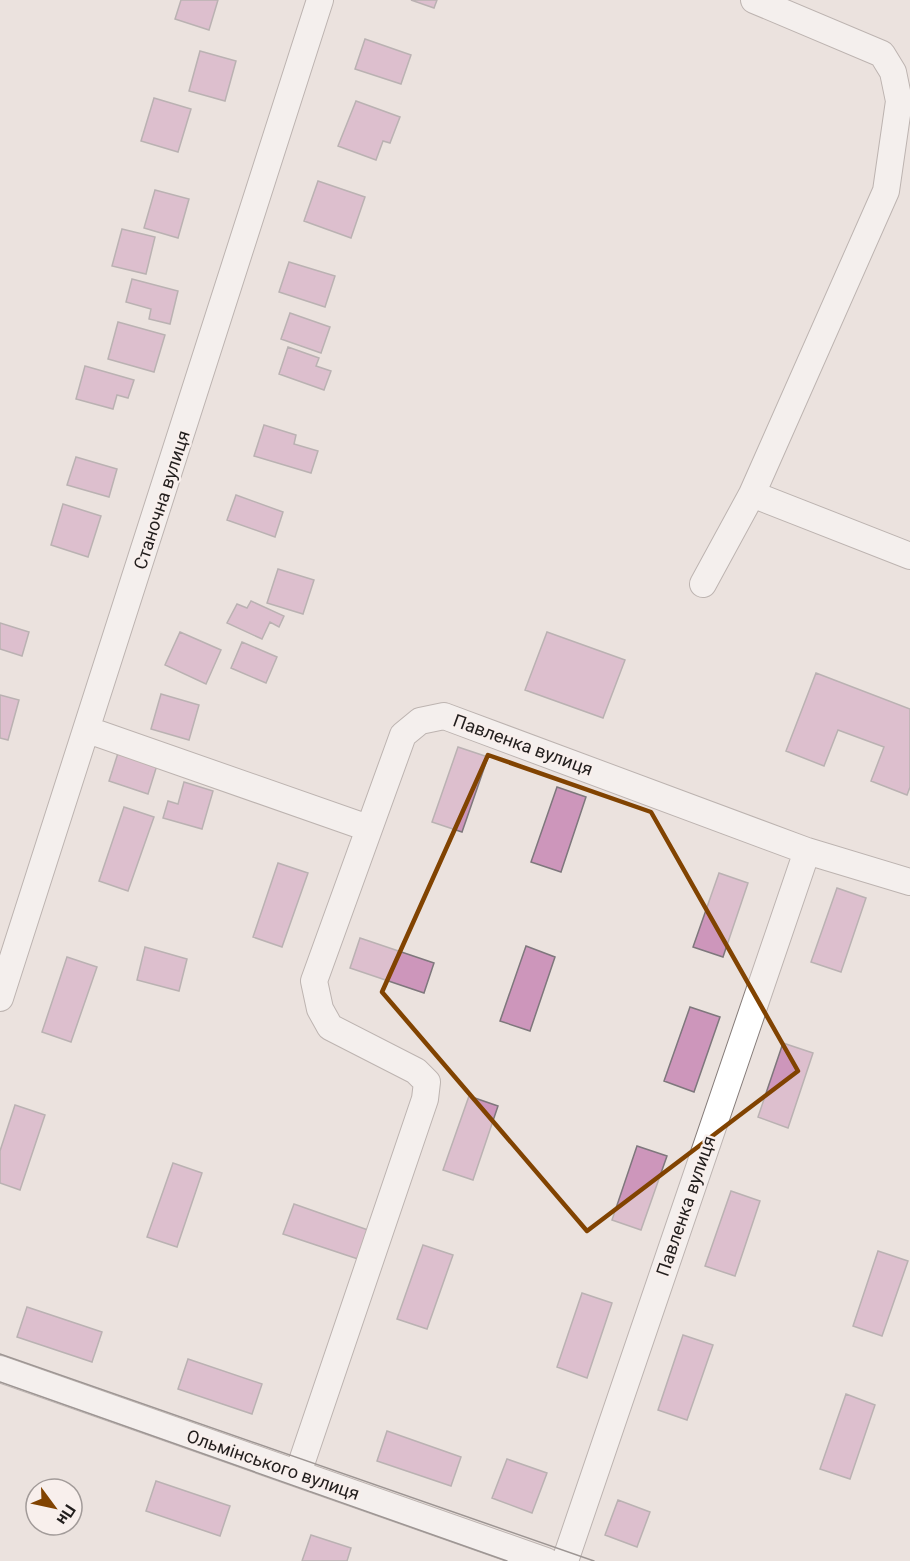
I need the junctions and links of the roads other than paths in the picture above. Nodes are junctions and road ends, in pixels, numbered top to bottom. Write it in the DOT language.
graph roads {
  1 [pos="320,0"];
  2 [pos="754,0"];
  3 [pos="752,494"];
  4 [pos="910,556"];
  5 [pos="703,584"];
  6 [pos="88,730"];
  7 [pos="368,828"];
  8 [pos="807,851"];
  9 [pos="910,882"];
  10 [pos="0,998"];
  11 [pos="0,1369"];
  12 [pos="298,1473"];
  13 [pos="546,1561"];
  14 [pos="565,1561"];
  1 -- 6 [label="street, Станочна вулиця"];
  2 -- 3 [label="street"];
  3 -- 4 [label="street"];
  3 -- 5 [label="street"];
  6 -- 7 [label="street"];
  6 -- 10 [label="street, Станочна вулиця"];
  7 -- 8 [label="street, Павленка вулиця"];
  7 -- 12 [label="street, Павленка вулиця"];
  8 -- 9 [label="street, Павленка вулиця"];
  8 -- 14 [label="street, Павленка вулиця"];
  11 -- 12 [label="street, Ольмінського вулиця"];
  12 -- 13 [label="street, Ольмінського вулиця"];
}
